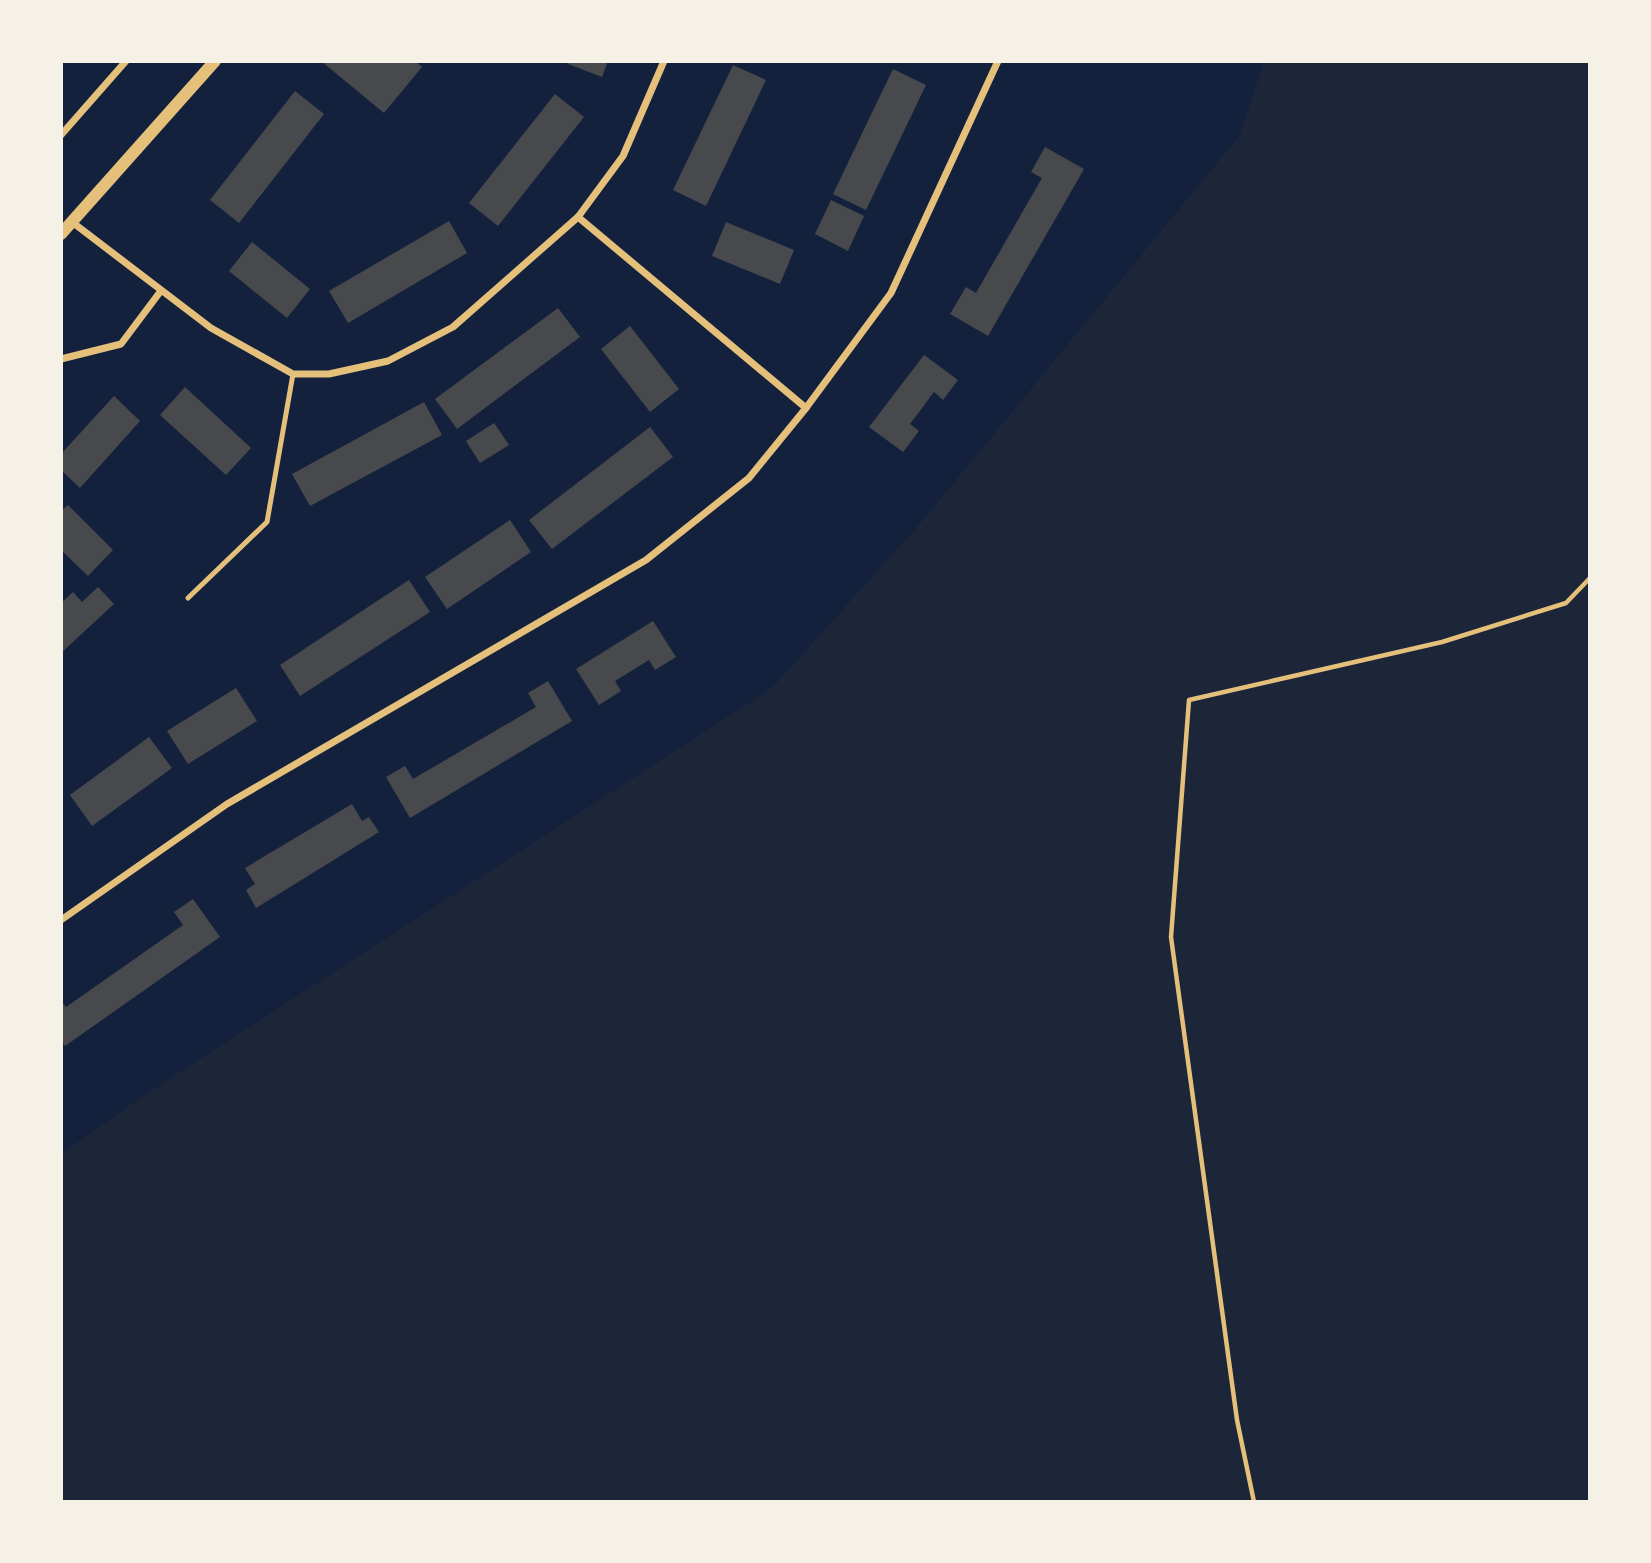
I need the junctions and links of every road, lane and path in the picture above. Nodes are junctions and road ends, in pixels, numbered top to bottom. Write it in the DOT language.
graph roads {
  1 [pos="126,61"];
  2 [pos="215,61"];
  3 [pos="664,61"];
  4 [pos="998,61"];
  5 [pos="61,135"];
  6 [pos="578,217"];
  7 [pos="72,222"];
  8 [pos="61,234"];
  9 [pos="160,292"];
  10 [pos="61,359"];
  11 [pos="293,374"];
  12 [pos="806,408"];
  13 [pos="1590,578"];
  14 [pos="188,598"];
  15 [pos="61,920"];
  16 [pos="1254,1502"];
  1 -- 5 [label="street"];
  2 -- 7 [label="street"];
  3 -- 6 [label="street"];
  4 -- 12 [label="street"];
  6 -- 11 [label="street"];
  6 -- 12 [label="street"];
  7 -- 8 [label="street"];
  7 -- 9 [label="street"];
  9 -- 10 [label="street"];
  9 -- 11 [label="street"];
  11 -- 14 [label="lane"];
  12 -- 15 [label="street"];
  13 -- 16 [label="path"];
}
